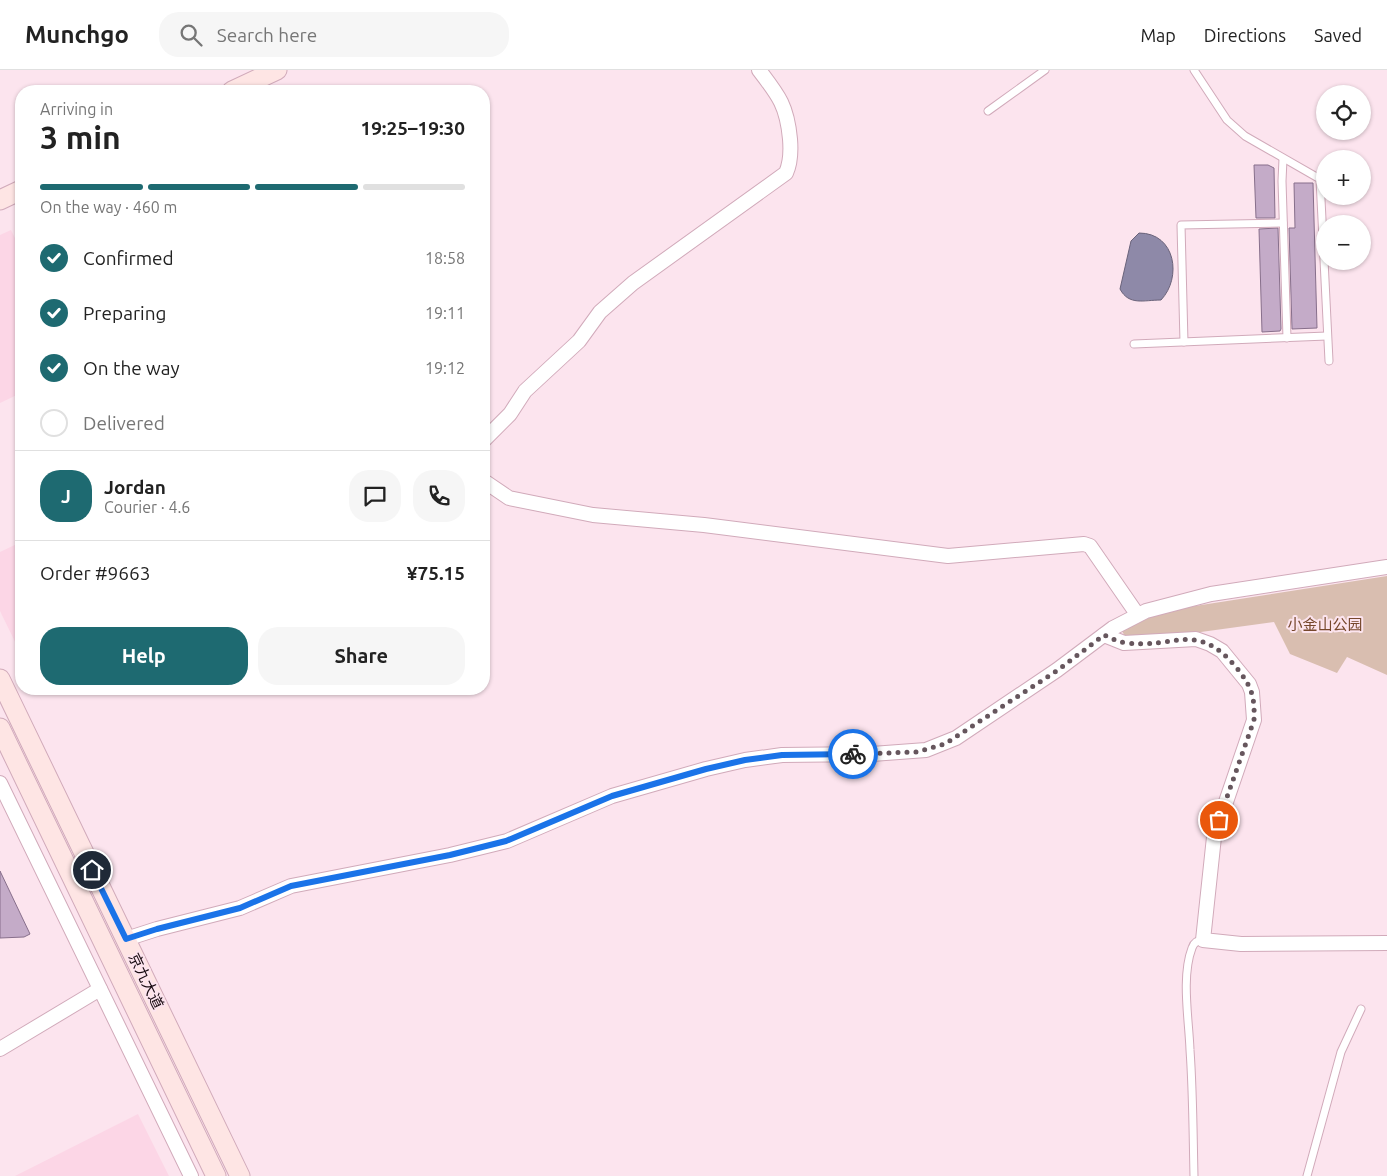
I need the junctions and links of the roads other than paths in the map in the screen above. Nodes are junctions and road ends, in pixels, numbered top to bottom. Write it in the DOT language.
graph roads {
  1 [pos="277,70"];
  2 [pos="759,70"];
  3 [pos="1045,70"];
  4 [pos="1194,70"];
  5 [pos="245,85"];
  6 [pos="988,111"];
  7 [pos="1283,158"];
  8 [pos="15,193"];
  9 [pos="0,200"];
  10 [pos="1283,223"];
  11 [pos="1327,336"];
  12 [pos="1287,338"];
  13 [pos="1184,342"];
  14 [pos="1134,344"];
  15 [pos="1329,361"];
  16 [pos="490,434"];
  17 [pos="490,485"];
  18 [pos="1387,567"];
  19 [pos="1137,614"];
  20 [pos="1104,635"];
  21 [pos="0,679"];
  22 [pos="2,739"];
  23 [pos="0,783"];
  24 [pos="126,939"];
  25 [pos="1204,940"];
  26 [pos="1387,943"];
  27 [pos="100,989"];
  28 [pos="1361,1009"];
  29 [pos="0,1049"];
  30 [pos="191,1176"];
  31 [pos="216,1176"];
  32 [pos="240,1176"];
  33 [pos="1194,1176"];
  34 [pos="1307,1176"];
  1 -- 5 [label="street"];
  2 -- 16 [label="street"];
  3 -- 6 [label="lane"];
  4 -- 7 [label="lane"];
  7 -- 10 [label="lane"];
  7 -- 11 [label="lane"];
  8 -- 9 [label="street"];
  10 -- 12 [label="lane"];
  10 -- 13 [label="lane"];
  11 -- 12 [label="lane"];
  11 -- 15 [label="lane"];
  12 -- 13 [label="lane"];
  13 -- 14 [label="lane"];
  17 -- 19 [label="street"];
  18 -- 19 [label="street"];
  19 -- 20 [label="street"];
  20 -- 24 [label="street"];
  20 -- 25 [label="street"];
  21 -- 24 [label="street, 京九大道"];
  22 -- 31 [label="street, 京九大道"];
  23 -- 27 [label="street"];
  24 -- 32 [label="street, 京九大道"];
  25 -- 26 [label="street"];
  25 -- 33 [label="lane"];
  27 -- 29 [label="street"];
  27 -- 30 [label="street"];
  28 -- 34 [label="lane"];
}
